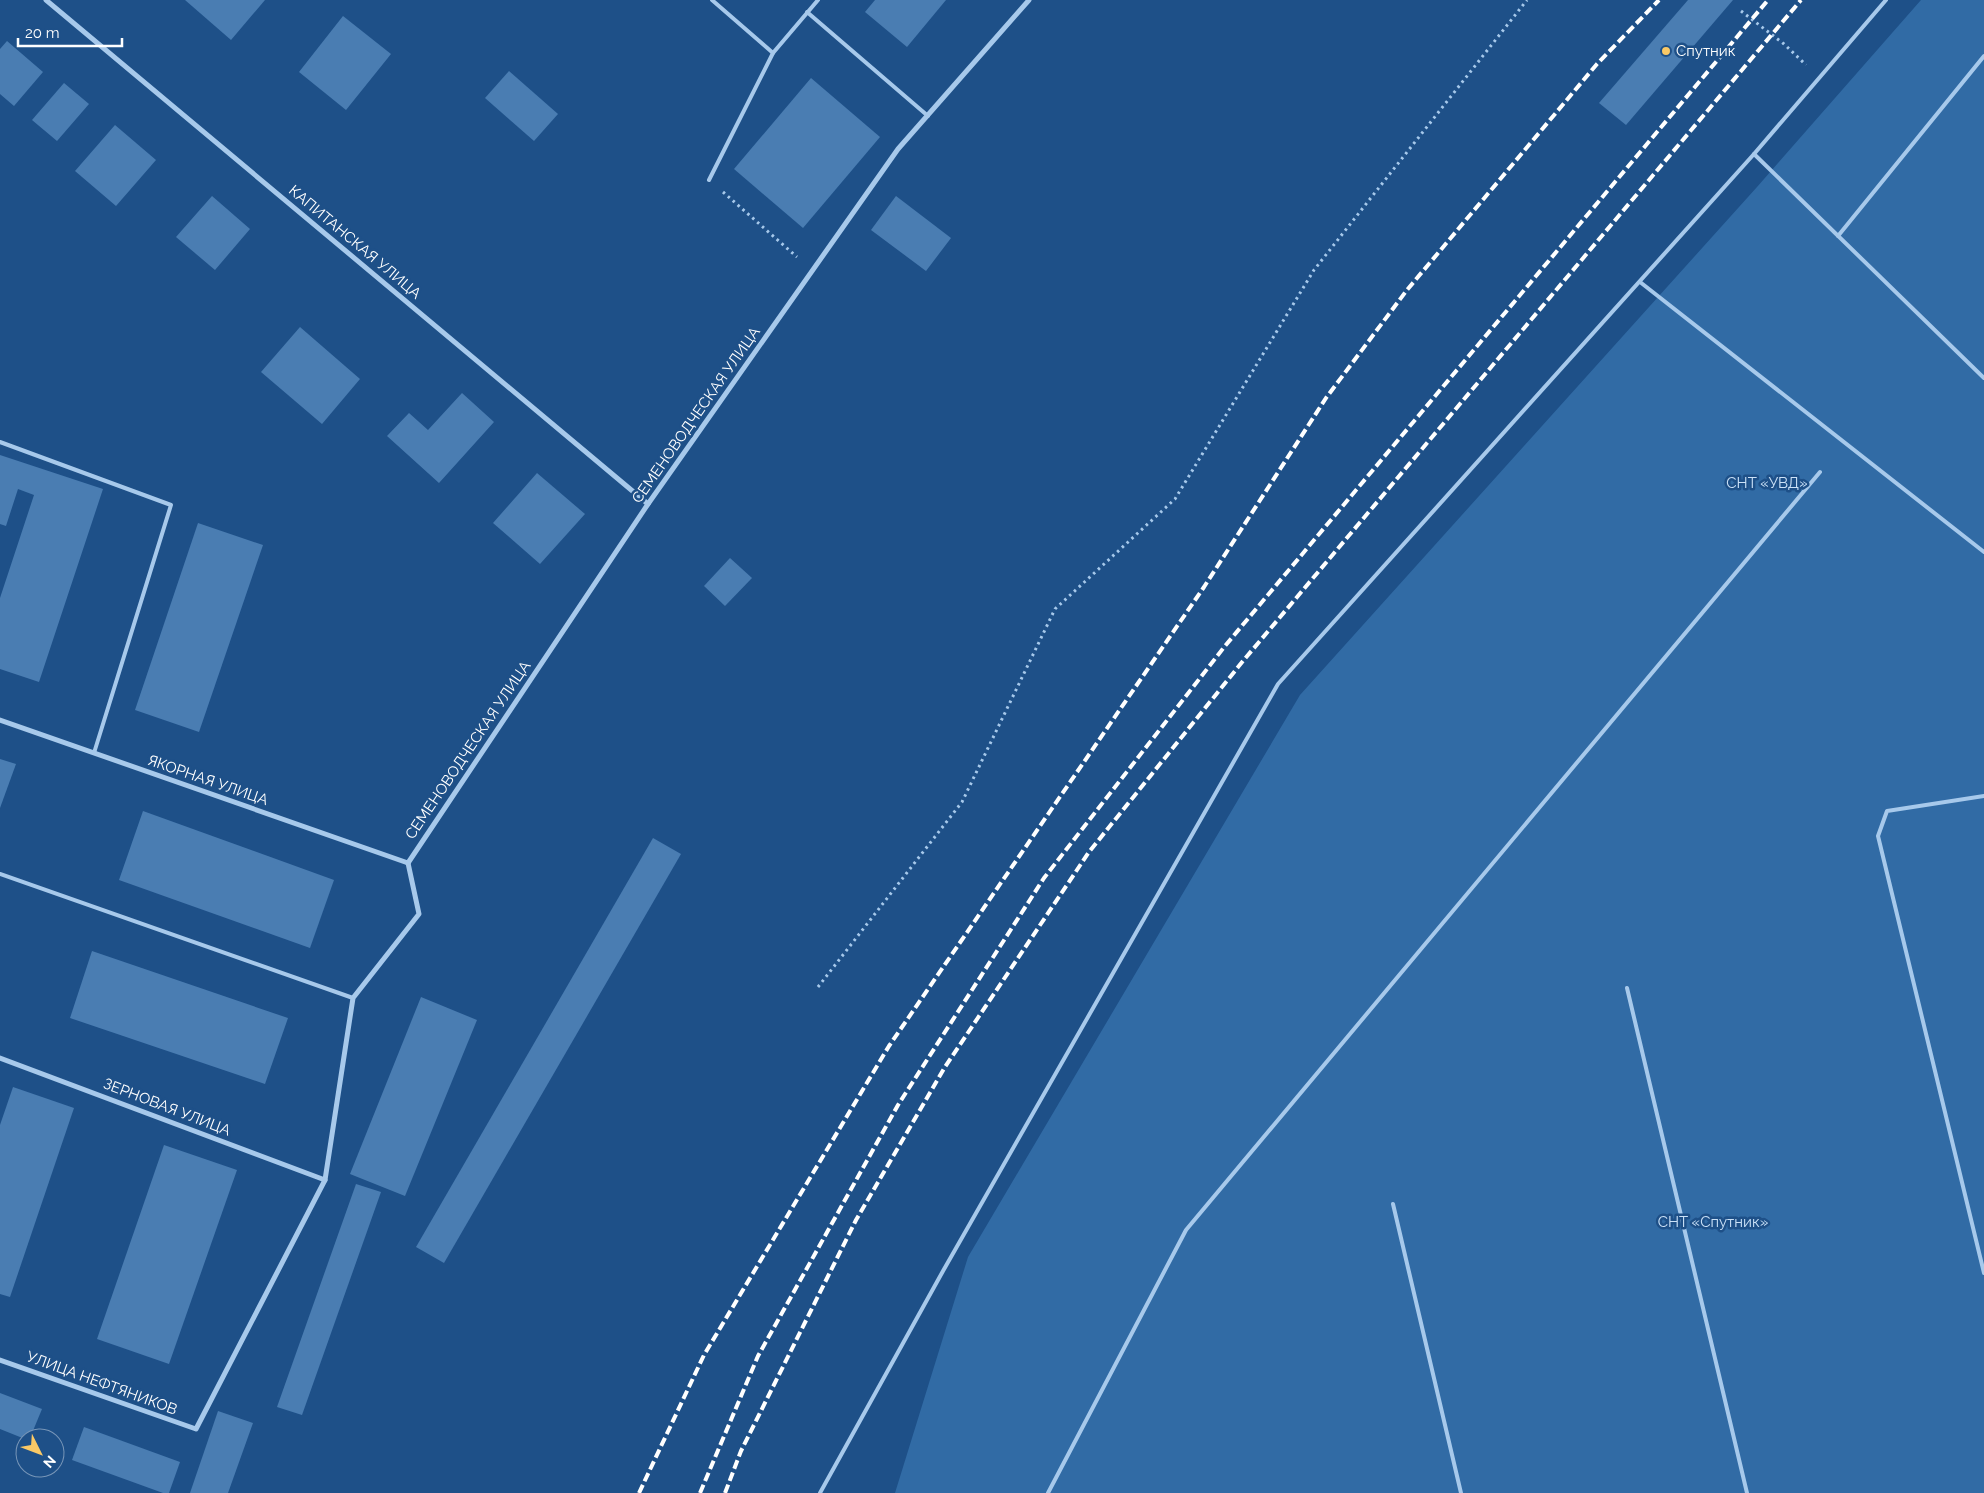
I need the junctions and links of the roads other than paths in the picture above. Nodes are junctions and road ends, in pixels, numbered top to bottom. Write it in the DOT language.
graph roads {
  1 [pos="46,0"];
  2 [pos="712,0"];
  3 [pos="818,0"];
  4 [pos="1029,0"];
  5 [pos="1886,0"];
  6 [pos="807,12"];
  7 [pos="773,53"];
  8 [pos="1984,56"];
  9 [pos="928,116"];
  10 [pos="1754,154"];
  11 [pos="710,180"];
  12 [pos="1838,236"];
  13 [pos="1640,282"];
  14 [pos="1984,369"];
  15 [pos="1980,374"];
  16 [pos="1984,378"];
  17 [pos="0,442"];
  18 [pos="1820,472"];
  19 [pos="648,504"];
  20 [pos="1984,552"];
  21 [pos="0,720"];
  22 [pos="94,753"];
  23 [pos="1984,796"];
  24 [pos="408,863"];
  25 [pos="0,874"];
  26 [pos="1627,988"];
  27 [pos="352,998"];
  28 [pos="0,1058"];
  29 [pos="325,1180"];
  30 [pos="1392,1204"];
  31 [pos="1984,1273"];
  32 [pos="0,1360"];
  33 [pos="820,1493"];
  34 [pos="1048,1493"];
  35 [pos="1461,1493"];
  36 [pos="1747,1493"];
  1 -- 19 [label="street, КАПИТАНСКАЯ УЛИЦА"];
  2 -- 7 [label="lane"];
  3 -- 6 [label="lane"];
  4 -- 9 [label="street, СЕМЕНОВОДЧЕСКАЯ УЛИЦА"];
  5 -- 10 [label="lane"];
  6 -- 7 [label="lane"];
  6 -- 9 [label="lane"];
  7 -- 11 [label="lane"];
  8 -- 12 [label="lane"];
  9 -- 19 [label="street, СЕМЕНОВОДЧЕСКАЯ УЛИЦА"];
  10 -- 12 [label="lane"];
  10 -- 13 [label="lane"];
  12 -- 15 [label="lane"];
  13 -- 20 [label="lane"];
  13 -- 33 [label="lane"];
  14 -- 15 [label="lane"];
  15 -- 16 [label="lane"];
  17 -- 22 [label="lane"];
  18 -- 34 [label="lane"];
  19 -- 24 [label="street, СЕМЕНОВОДЧЕСКАЯ УЛИЦА"];
  21 -- 22 [label="street, ЯКОРНАЯ УЛИЦА"];
  22 -- 24 [label="street, ЯКОРНАЯ УЛИЦА"];
  23 -- 31 [label="lane"];
  24 -- 27 [label="street"];
  25 -- 27 [label="lane"];
  26 -- 36 [label="lane"];
  27 -- 29 [label="street"];
  28 -- 29 [label="street, ЗЕРНОВАЯ УЛИЦА"];
  29 -- 32 [label="street, УЛИЦА НЕФТЯНИКОВ"];
  30 -- 35 [label="lane"];
}
